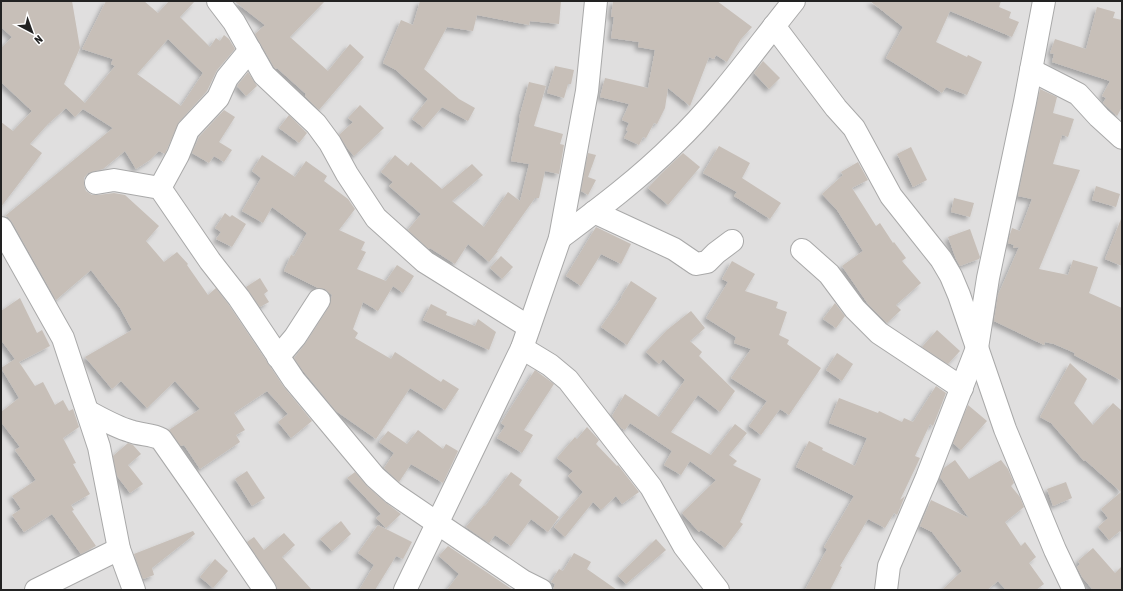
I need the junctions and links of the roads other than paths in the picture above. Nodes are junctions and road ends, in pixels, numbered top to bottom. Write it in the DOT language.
graph roads {
  1 [pos="218,1"];
  2 [pos="596,1"];
  3 [pos="794,1"];
  4 [pos="1044,1"];
  5 [pos="774,26"];
  6 [pos="250,50"];
  7 [pos="1031,70"];
  8 [pos="1122,138"];
  9 [pos="96,183"];
  10 [pos="160,188"];
  11 [pos="594,212"];
  12 [pos="1,228"];
  13 [pos="560,238"];
  14 [pos="732,241"];
  15 [pos="802,250"];
  16 [pos="319,300"];
  17 [pos="529,327"];
  18 [pos="522,348"];
  19 [pos="977,348"];
  20 [pos="278,357"];
  21 [pos="962,388"];
  22 [pos="89,412"];
  23 [pos="437,523"];
  24 [pos="119,549"];
  25 [pos="36,590"];
  26 [pos="134,590"];
  27 [pos="266,590"];
  28 [pos="405,590"];
  29 [pos="542,590"];
  30 [pos="718,590"];
  31 [pos="886,590"];
  32 [pos="1074,590"];
  1 -- 6 [label="street"];
  2 -- 13 [label="street"];
  3 -- 5 [label="street"];
  4 -- 7 [label="street"];
  5 -- 11 [label="street"];
  5 -- 19 [label="street"];
  6 -- 10 [label="street"];
  6 -- 17 [label="street"];
  7 -- 8 [label="street"];
  7 -- 19 [label="street"];
  9 -- 10 [label="street"];
  10 -- 20 [label="street"];
  11 -- 13 [label="street"];
  11 -- 14 [label="street"];
  12 -- 22 [label="street"];
  13 -- 17 [label="street"];
  15 -- 21 [label="street"];
  16 -- 20 [label="street"];
  17 -- 18 [label="street"];
  18 -- 23 [label="street"];
  18 -- 30 [label="street"];
  19 -- 21 [label="street"];
  19 -- 32 [label="street"];
  20 -- 23 [label="street"];
  21 -- 31 [label="street"];
  22 -- 24 [label="street"];
  22 -- 27 [label="street"];
  23 -- 28 [label="street"];
  23 -- 29 [label="street"];
  24 -- 25 [label="street"];
  24 -- 26 [label="street"];
}
